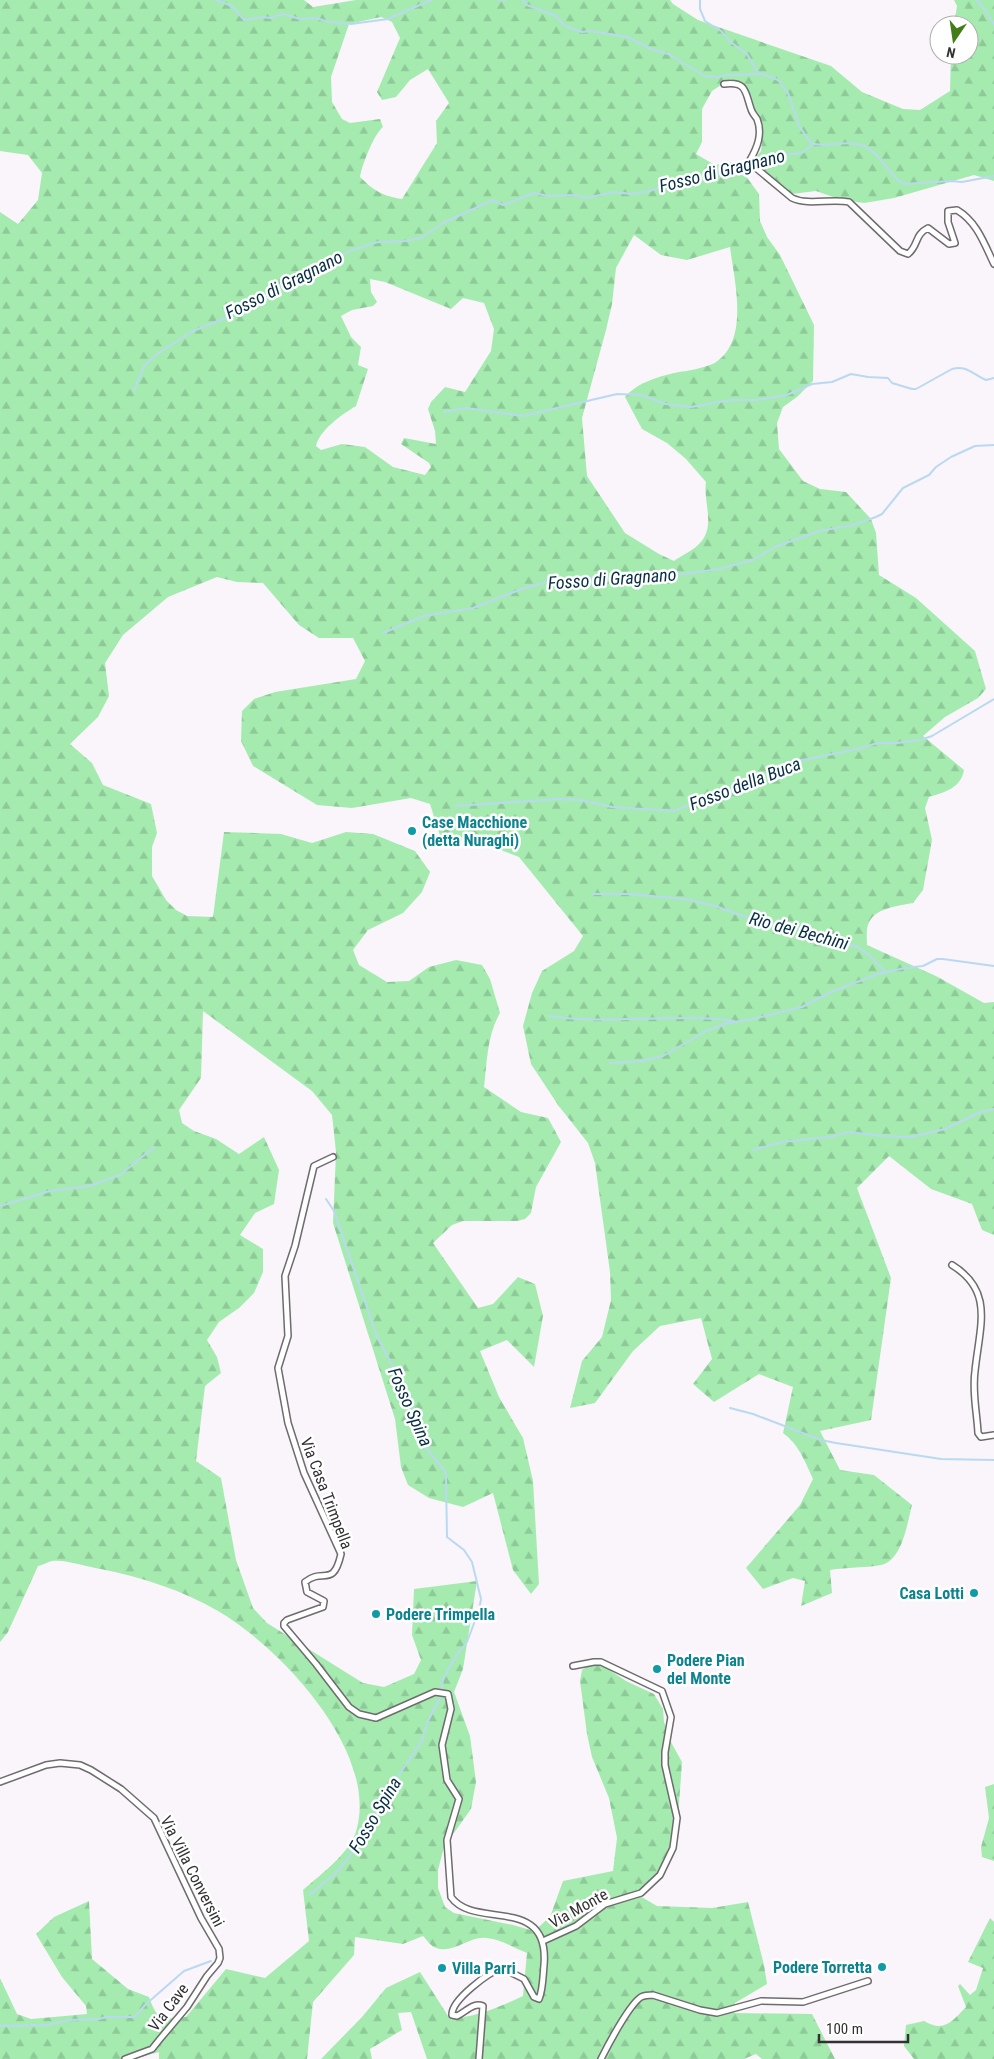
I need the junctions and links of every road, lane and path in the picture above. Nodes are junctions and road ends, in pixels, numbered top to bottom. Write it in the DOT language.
graph roads {
  1 [pos="724,84"];
  2 [pos="994,264"];
  3 [pos="333,1157"];
  4 [pos="952,1266"];
  5 [pos="983,1289"];
  6 [pos="987,1304"];
  7 [pos="994,1435"];
  8 [pos="573,1666"];
  9 [pos="0,1782"];
  10 [pos="543,1941"];
  11 [pos="220,1958"];
  12 [pos="868,1982"];
  13 [pos="126,2059"];
  14 [pos="479,2059"];
  15 [pos="601,2059"];
  1 -- 2 [label="street"];
  3 -- 10 [label="street, Via Casa Trimpella"];
  4 -- 5 [label="street"];
  6 -- 7 [label="street"];
  8 -- 10 [label="street, Via Monte"];
  9 -- 11 [label="street, Via Villa Conversini"];
  10 -- 14 [label="street, Via Monte"];
  11 -- 13 [label="street, Via Cave"];
  12 -- 15 [label="street"];
}
